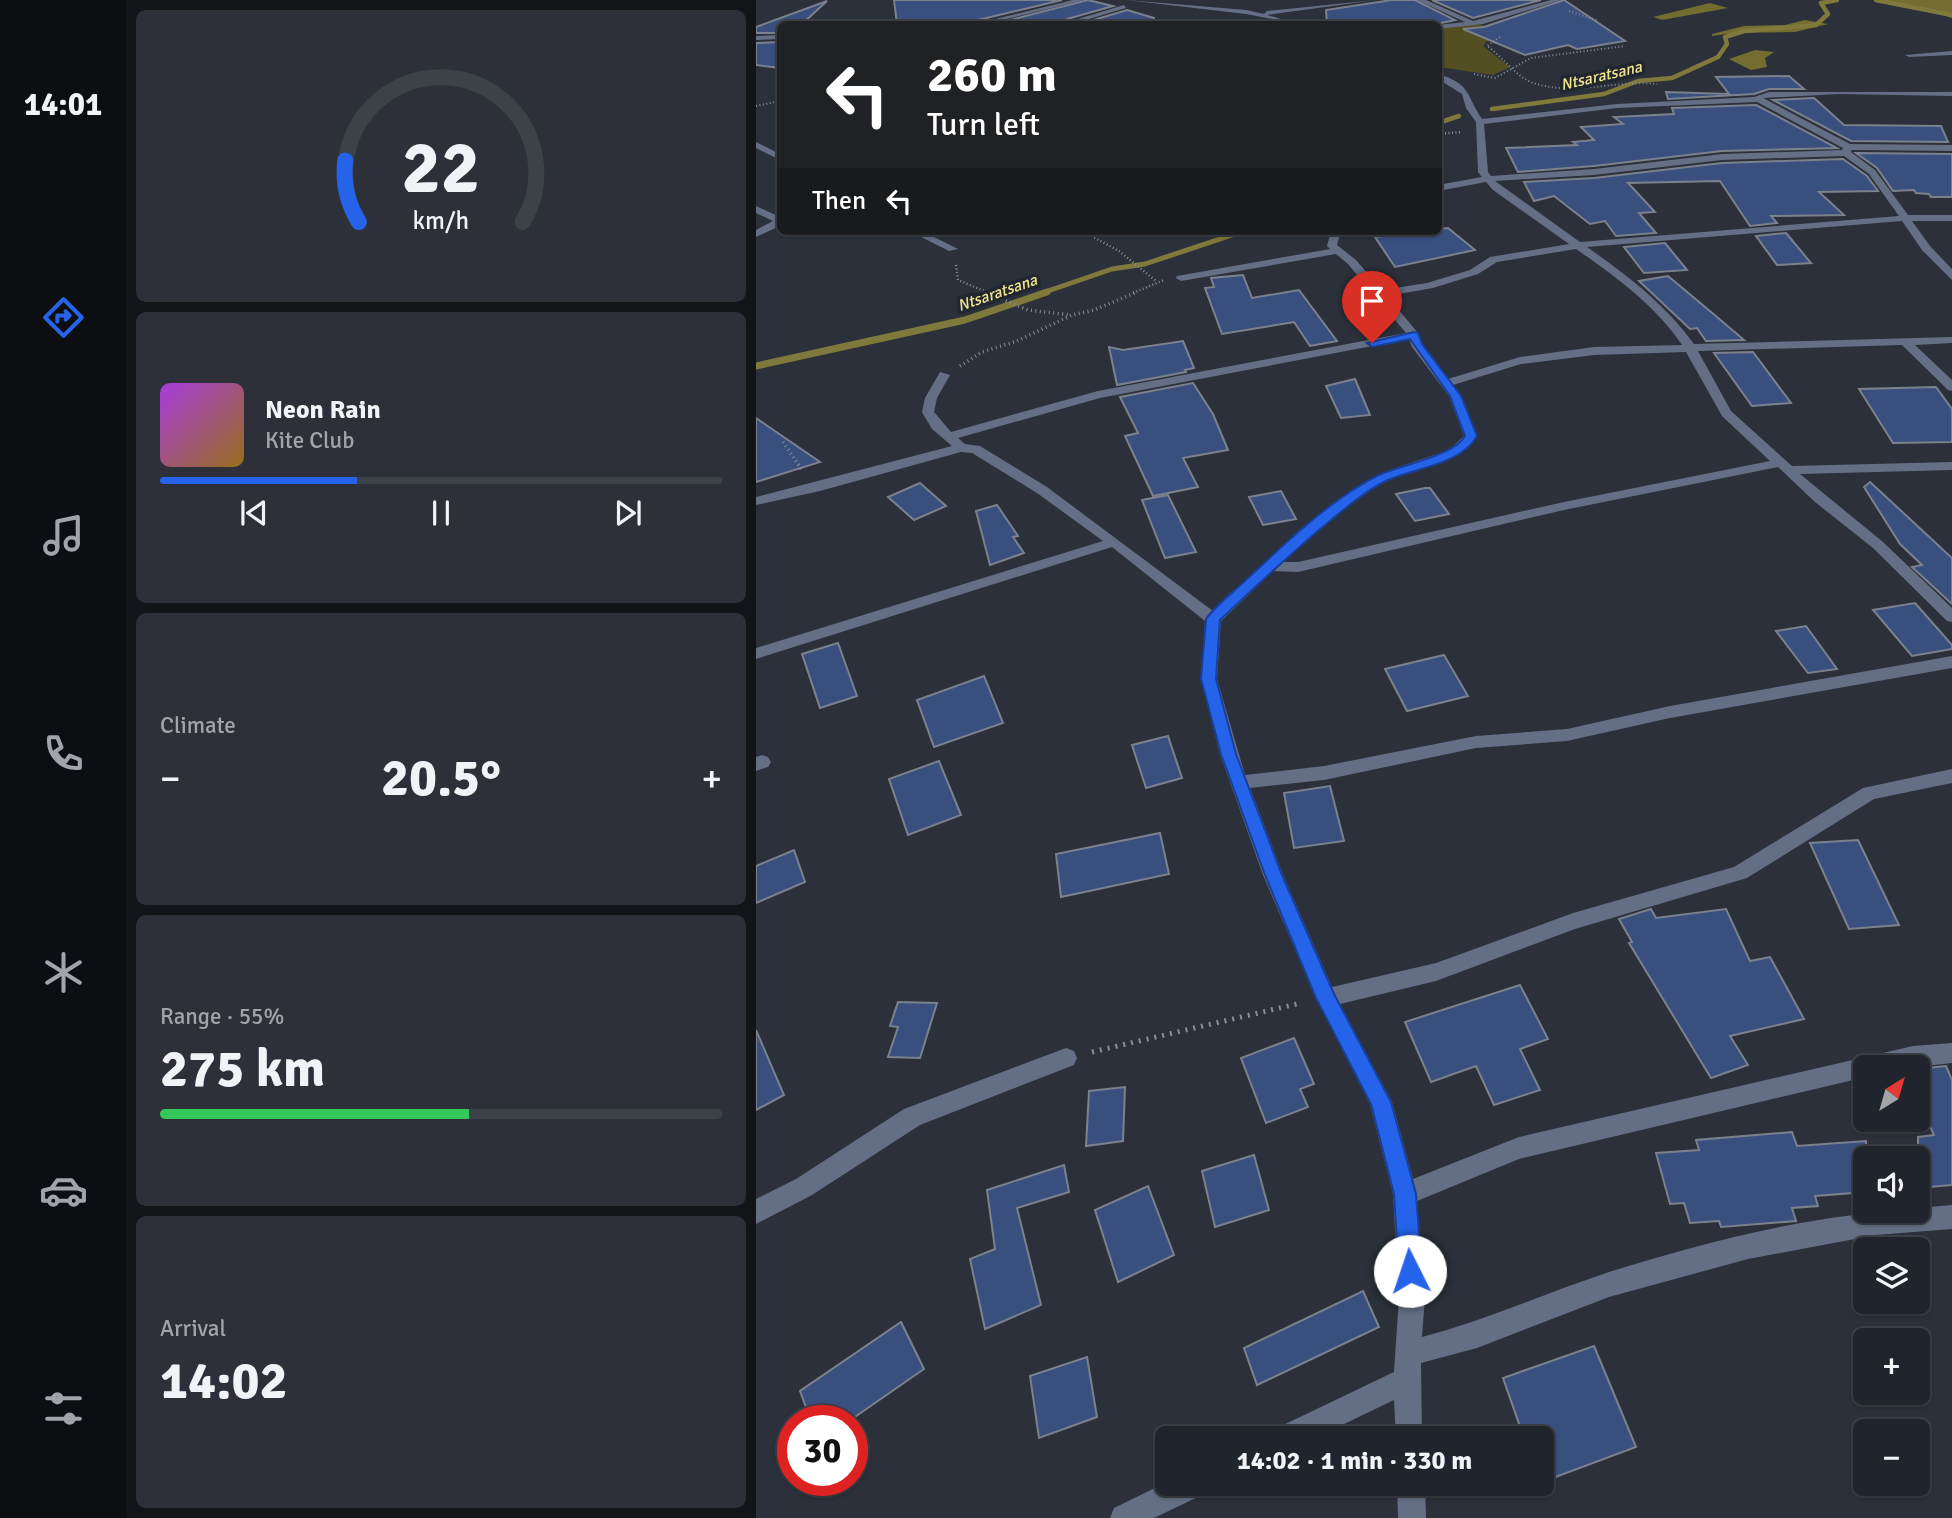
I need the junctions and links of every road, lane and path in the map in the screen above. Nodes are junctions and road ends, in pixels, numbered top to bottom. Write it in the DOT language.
graph roads {
  1 [pos="1129,0"];
  2 [pos="1194,0"];
  3 [pos="1373,0"];
  4 [pos="1420,0"];
  5 [pos="1558,0"];
  6 [pos="1083,3"];
  7 [pos="1170,5"];
  8 [pos="1124,7"];
  9 [pos="1105,12"];
  10 [pos="1261,15"];
  11 [pos="994,21"];
  12 [pos="1075,21"];
  13 [pos="1284,21"];
  14 [pos="1476,22"];
  15 [pos="1442,26"];
  16 [pos="777,37"];
  17 [pos="756,38"];
  18 [pos="1625,46"];
  19 [pos="1952,53"];
  20 [pos="1909,55"];
  21 [pos="1516,67"];
  22 [pos="1468,74"];
  23 [pos="1442,77"];
  24 [pos="1527,79"];
  25 [pos="1952,94"];
  26 [pos="1759,99"];
  27 [pos="777,102"];
  28 [pos="756,106"];
  29 [pos="1480,122"];
  30 [pos="756,145"];
  31 [pos="1952,148"];
  32 [pos="1847,150"];
  33 [pos="777,156"];
  34 [pos="1487,179"];
  35 [pos="1442,187"];
  36 [pos="756,209"];
  37 [pos="1906,218"];
  38 [pos="1952,218"];
  39 [pos="777,220"];
  40 [pos="777,224"];
  41 [pos="756,234"];
  42 [pos="923,235"];
  43 [pos="1089,235"];
  44 [pos="1335,235"];
  45 [pos="1579,245"];
  46 [pos="953,249"];
  47 [pos="1338,251"];
  48 [pos="1952,277"];
  49 [pos="1181,278"];
  50 [pos="1157,281"];
  51 [pos="1378,294"];
  52 [pos="1072,315"];
  53 [pos="1414,335"];
  54 [pos="1952,340"];
  55 [pos="1905,341"];
  56 [pos="1689,346"];
  57 [pos="944,375"];
  58 [pos="1446,383"];
  59 [pos="1952,387"];
  60 [pos="951,436"];
  61 [pos="783,442"];
  62 [pos="961,448"];
  63 [pos="1952,466"];
  64 [pos="1784,467"];
  65 [pos="815,488"];
  66 [pos="756,500"];
  67 [pos="1114,542"];
  68 [pos="1272,566"];
  69 [pos="1952,617"];
  70 [pos="1213,619"];
  71 [pos="756,654"];
  72 [pos="1952,662"];
  73 [pos="1952,776"];
  74 [pos="1239,782"];
  75 [pos="1326,998"];
  76 [pos="1952,1053"];
  77 [pos="1066,1058"];
  78 [pos="1405,1194"];
  79 [pos="756,1212"];
  80 [pos="1952,1217"];
  81 [pos="1407,1367"];
  82 [pos="1307,1426"];
  83 [pos="1409,1426"];
  84 [pos="1169,1496"];
  85 [pos="1411,1496"];
  86 [pos="1124,1518"];
  87 [pos="1412,1518"];
  1 -- 7 [label="street"];
  2 -- 7 [label="street"];
  3 -- 10 [label="street"];
  4 -- 14 [label="street"];
  5 -- 14 [label="street"];
  6 -- 9 [label="street"];
  6 -- 11 [label="street"];
  7 -- 10 [label="street"];
  8 -- 9 [label="street"];
  9 -- 12 [label="street"];
  10 -- 13 [label="street"];
  14 -- 15 [label="street"];
  14 -- 21 [label="path"];
  16 -- 17 [label="street"];
  18 -- 21 [label="path"];
  19 -- 20 [label="street"];
  21 -- 22 [label="path"];
  21 -- 24 [label="path"];
  23 -- 29 [label="street"];
  25 -- 26 [label="street"];
  26 -- 29 [label="street"];
  26 -- 32 [label="street"];
  27 -- 28 [label="path"];
  29 -- 34 [label="street"];
  30 -- 33 [label="street"];
  31 -- 32 [label="street"];
  32 -- 34 [label="street"];
  32 -- 37 [label="street"];
  34 -- 35 [label="street"];
  34 -- 45 [label="street"];
  36 -- 39 [label="street"];
  37 -- 38 [label="street"];
  37 -- 45 [label="street"];
  37 -- 48 [label="street"];
  40 -- 41 [label="street"];
  42 -- 46 [label="street"];
  43 -- 50 [label="path"];
  44 -- 47 [label="street"];
  45 -- 51 [label="street"];
  45 -- 56 [label="street"];
  46 -- 52 [label="path"];
  47 -- 49 [label="street"];
  47 -- 51 [label="street"];
  49 -- 50 [label="path"];
  50 -- 52 [label="path"];
  51 -- 53 [label="street"];
  52 -- 57 [label="path"];
  53 -- 58 [label="street"];
  53 -- 60 [label="street"];
  54 -- 55 [label="street"];
  55 -- 56 [label="street"];
  55 -- 59 [label="street"];
  56 -- 58 [label="street"];
  56 -- 64 [label="street"];
  57 -- 60 [label="street"];
  58 -- 68 [label="street"];
  60 -- 62 [label="street"];
  61 -- 65 [label="path"];
  62 -- 65 [label="street"];
  62 -- 67 [label="street"];
  63 -- 64 [label="street"];
  64 -- 68 [label="street"];
  64 -- 69 [label="street"];
  65 -- 66 [label="street"];
  67 -- 70 [label="street"];
  67 -- 71 [label="street"];
  68 -- 70 [label="street"];
  70 -- 74 [label="street"];
  72 -- 74 [label="street"];
  73 -- 75 [label="street"];
  74 -- 75 [label="street"];
  75 -- 77 [label="path"];
  75 -- 78 [label="street"];
  76 -- 78 [label="street"];
  77 -- 79 [label="street"];
  78 -- 81 [label="street"];
  80 -- 81 [label="street"];
  81 -- 82 [label="street"];
  81 -- 83 [label="street"];
  84 -- 86 [label="street"];
  85 -- 87 [label="street"];
}
